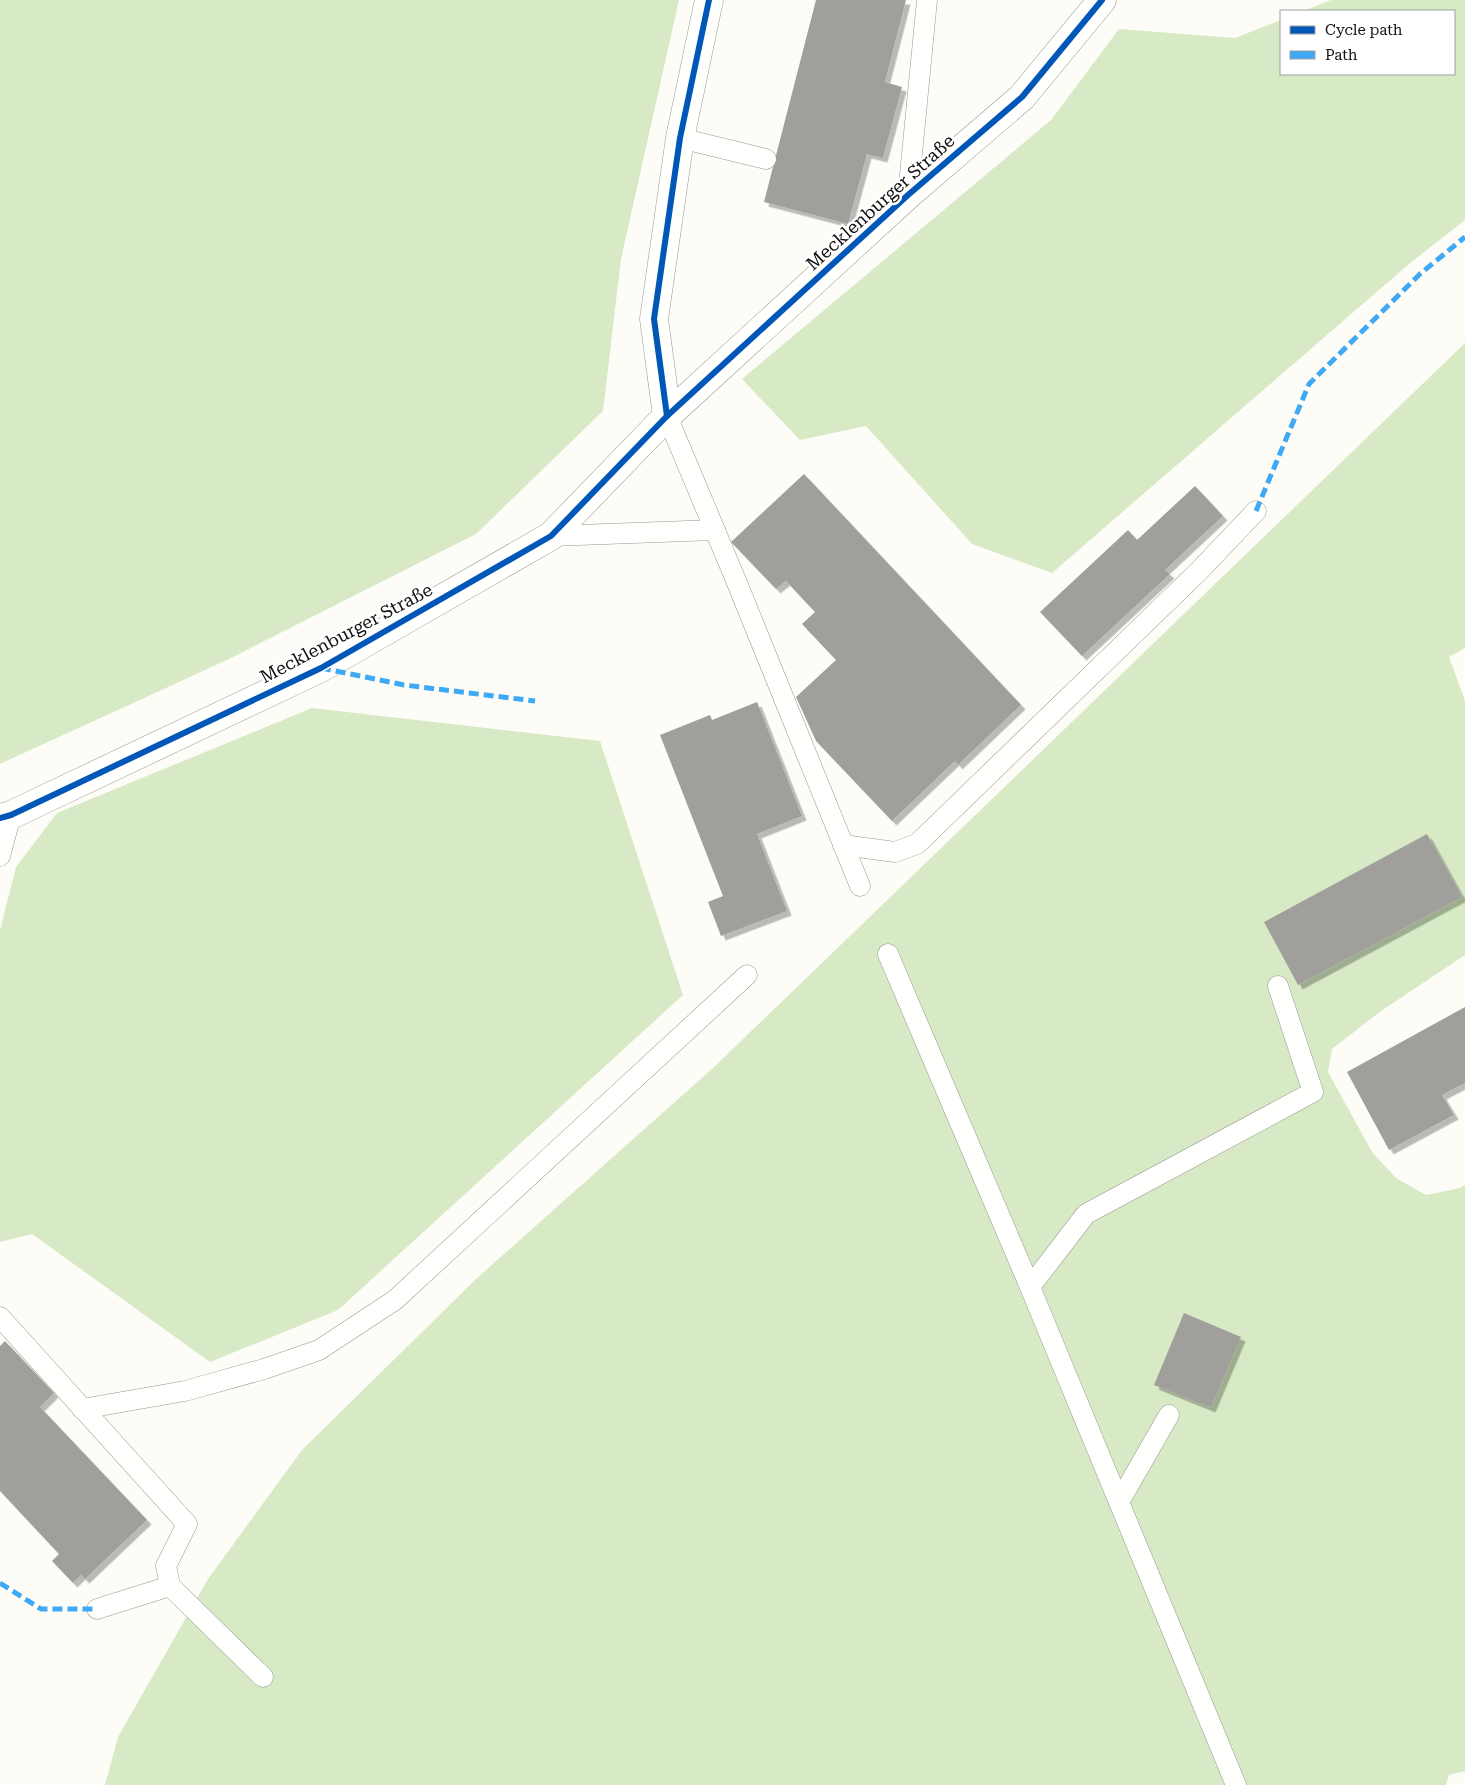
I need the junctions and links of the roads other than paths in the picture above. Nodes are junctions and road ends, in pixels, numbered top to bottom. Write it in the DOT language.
graph roads {
  1 [pos="709,0"];
  2 [pos="927,0"];
  3 [pos="1102,0"];
  4 [pos="680,138"];
  5 [pos="766,159"];
  6 [pos="908,195"];
  7 [pos="667,416"];
  8 [pos="1256,511"];
  9 [pos="715,530"];
  10 [pos="551,536"];
  11 [pos="6,817"];
  12 [pos="843,845"];
  13 [pos="0,856"];
  14 [pos="860,886"];
  15 [pos="888,954"];
  16 [pos="746,975"];
  17 [pos="1278,986"];
  18 [pos="1030,1288"];
  19 [pos="0,1317"];
  20 [pos="82,1408"];
  21 [pos="1169,1415"];
  22 [pos="1119,1502"];
  23 [pos="170,1586"];
  24 [pos="97,1610"];
  25 [pos="263,1677"];
  26 [pos="1236,1785"];
  1 -- 4 [label="street"];
  2 -- 6 [label="lane"];
  3 -- 6 [label="street, Mecklenburger Straße"];
  4 -- 5 [label="lane"];
  4 -- 7 [label="street"];
  6 -- 7 [label="street, Mecklenburger Straße"];
  7 -- 9 [label="lane"];
  7 -- 10 [label="street, Mecklenburger Straße"];
  8 -- 12 [label="lane"];
  9 -- 10 [label="lane"];
  9 -- 12 [label="lane"];
  10 -- 11 [label="street, Mecklenburger Straße"];
  11 -- 13 [label="lane"];
  12 -- 14 [label="lane"];
  15 -- 18 [label="lane"];
  16 -- 20 [label="lane"];
  17 -- 18 [label="lane"];
  18 -- 22 [label="lane"];
  19 -- 20 [label="lane"];
  20 -- 23 [label="lane"];
  21 -- 22 [label="lane"];
  22 -- 26 [label="lane"];
  23 -- 24 [label="lane"];
  23 -- 25 [label="lane"];
}
